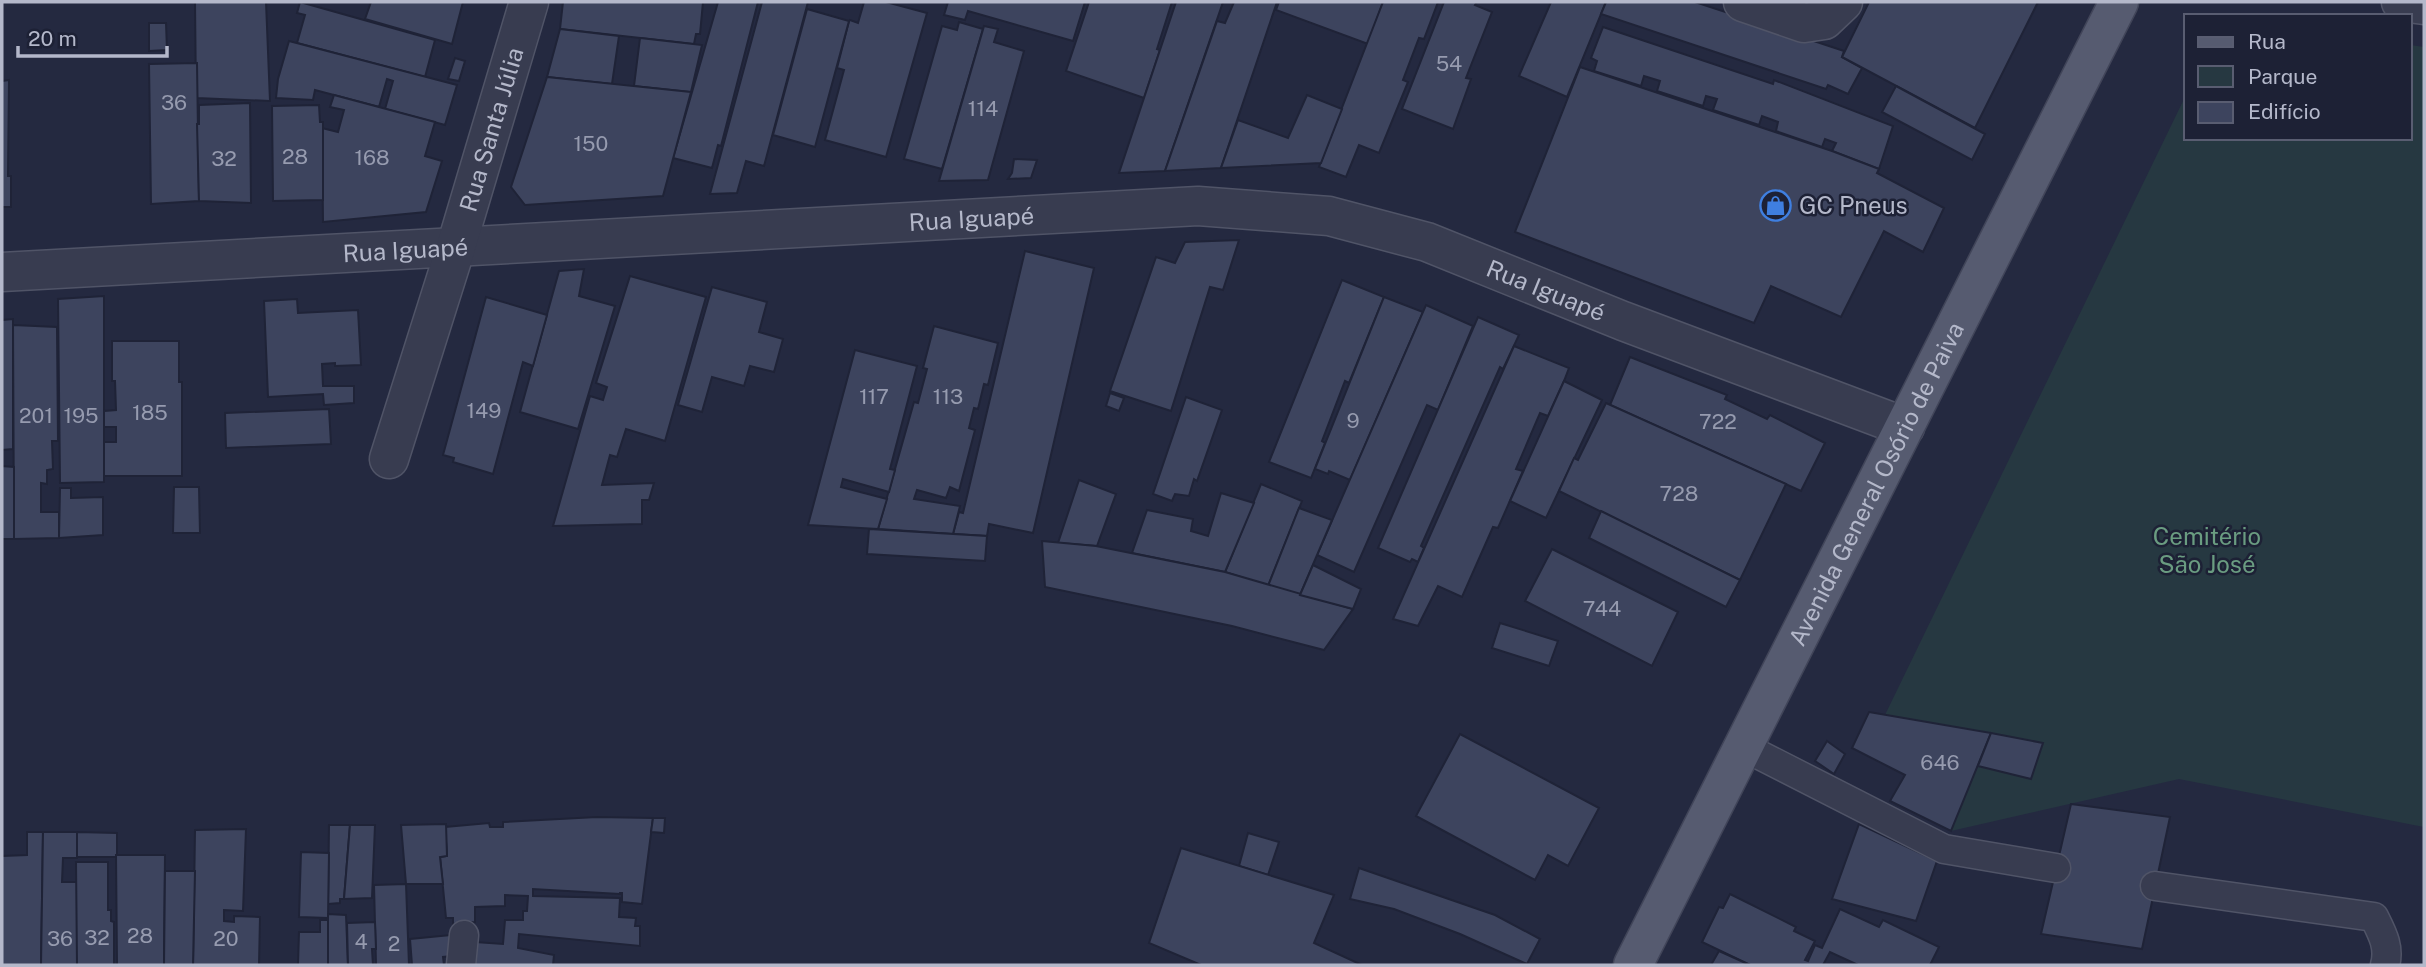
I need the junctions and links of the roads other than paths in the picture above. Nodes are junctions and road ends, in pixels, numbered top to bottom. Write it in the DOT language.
graph roads {
  1 [pos="528,2"];
  2 [pos="1743,2"];
  3 [pos="1843,2"];
  4 [pos="2119,2"];
  5 [pos="2401,2"];
  6 [pos="2424,5"];
  7 [pos="456,247"];
  8 [pos="2,272"];
  9 [pos="1905,427"];
  10 [pos="389,458"];
  11 [pos="1744,747"];
  12 [pos="2056,869"];
  13 [pos="2155,886"];
  14 [pos="464,934"];
  15 [pos="461,965"];
  16 [pos="1633,965"];
  17 [pos="2385,965"];
  1 -- 7 [label="street, Rua Santa Júlia"];
  2 -- 3 [label="street"];
  4 -- 9 [label="main road, Avenida General Osório de Paiva"];
  5 -- 6 [label="street"];
  7 -- 8 [label="street, Rua Iguapé"];
  7 -- 9 [label="street, Rua Iguapé"];
  7 -- 10 [label="street, Rua Santa Júlia"];
  9 -- 11 [label="main road, Avenida General Osório de Paiva"];
  11 -- 12 [label="lane"];
  11 -- 16 [label="main road, Avenida General Osório de Paiva"];
  13 -- 17 [label="lane"];
  14 -- 15 [label="lane"];
}
